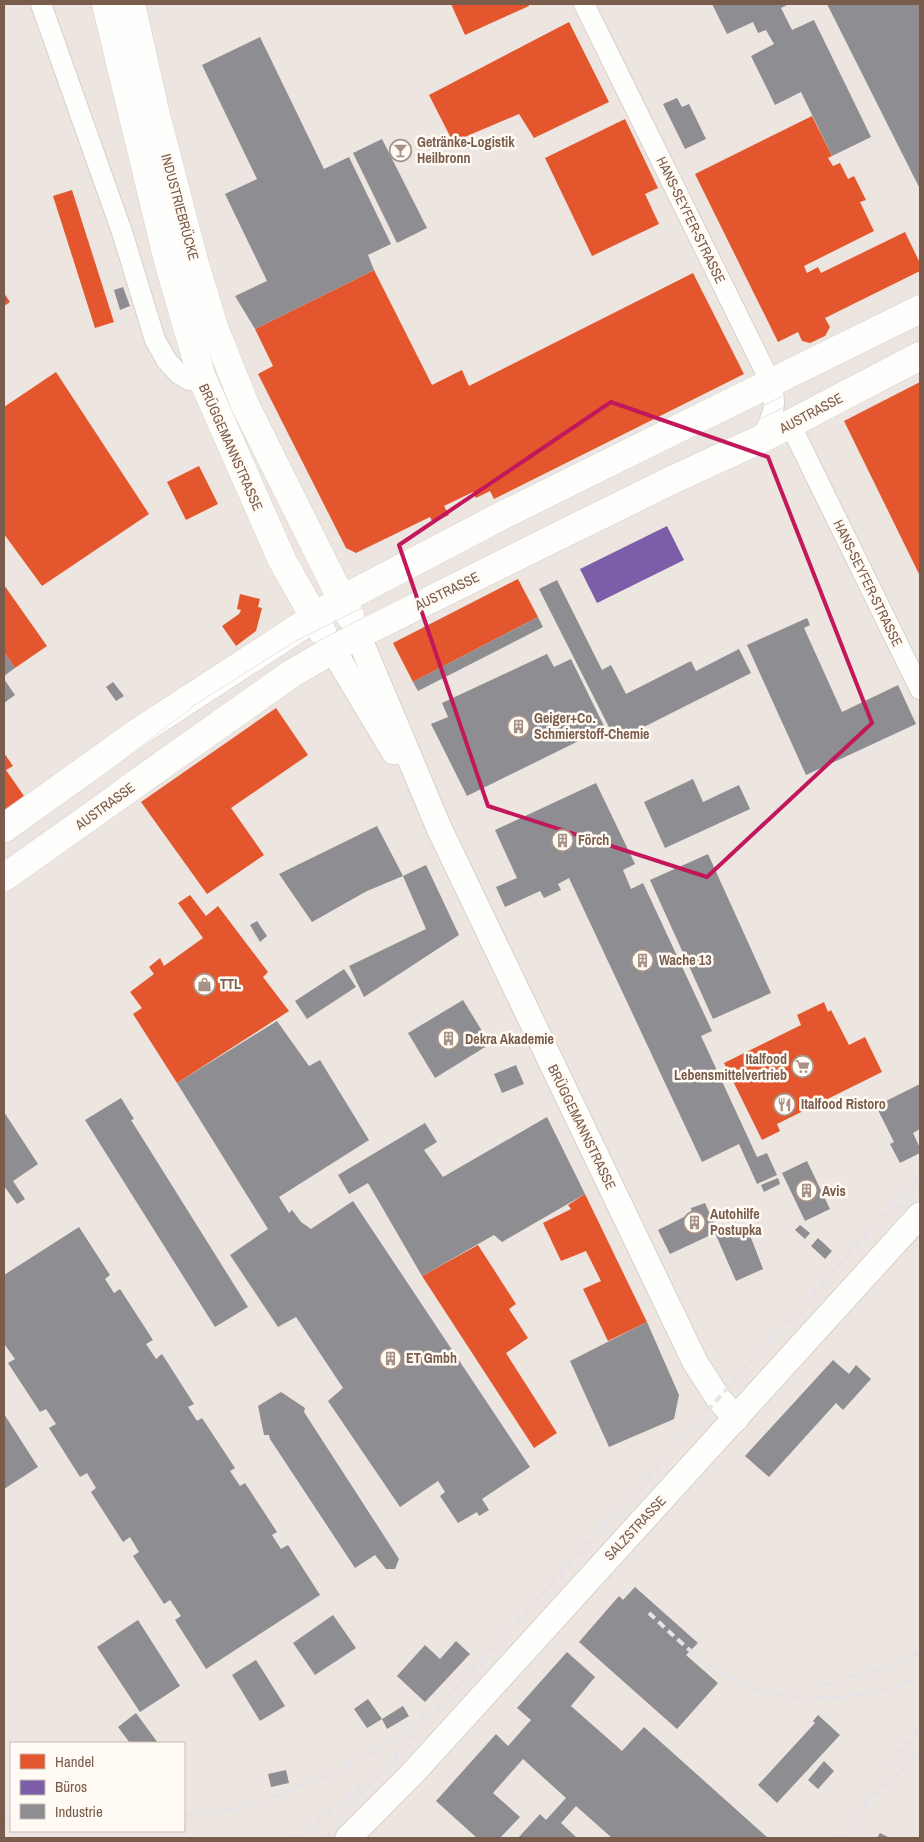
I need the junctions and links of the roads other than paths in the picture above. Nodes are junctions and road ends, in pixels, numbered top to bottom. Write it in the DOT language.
graph roads {
  1 [pos="42,4"];
  2 [pos="106,4"];
  3 [pos="131,4"];
  4 [pos="584,4"];
  5 [pos="920,309"];
  6 [pos="920,356"];
  7 [pos="202,378"];
  8 [pos="770,383"];
  9 [pos="245,405"];
  10 [pos="790,424"];
  11 [pos="761,439"];
  12 [pos="341,600"];
  13 [pos="314,617"];
  14 [pos="358,635"];
  15 [pos="333,650"];
  16 [pos="920,689"];
  17 [pos="4,828"];
  18 [pos="439,828"];
  19 [pos="4,878"];
  20 [pos="920,1215"];
  21 [pos="736,1419"];
  22 [pos="348,1838"];
  1 -- 7 [label="street, BRÜGGEMANNSTRASSE"];
  2 -- 7 [label="main road, INDUSTRIEBRÜCKE"];
  3 -- 9 [label="main road, INDUSTRIEBRÜCKE"];
  4 -- 8 [label="street, HANS-SEYFER-STRASSE"];
  5 -- 8 [label="main road"];
  6 -- 10 [label="main road, AUSTRASSE"];
  7 -- 13 [label="main road, BRÜGGEMANNSTRASSE"];
  8 -- 11 [label="street, HANS-SEYFER-STRASSE"];
  8 -- 12 [label="main road"];
  9 -- 12 [label="main road, BRÜGGEMANNSTRASSE"];
  10 -- 11 [label="main road, AUSTRASSE"];
  10 -- 16 [label="street, HANS-SEYFER-STRASSE"];
  11 -- 14 [label="main road, AUSTRASSE"];
  12 -- 13 [label="main road"];
  12 -- 14 [label="main road, BRÜGGEMANNSTRASSE"];
  13 -- 15 [label="main road, BRÜGGEMANNSTRASSE"];
  13 -- 17 [label="main road"];
  14 -- 15 [label="main road, AUSTRASSE"];
  14 -- 18 [label="street, BRÜGGEMANNSTRASSE"];
  15 -- 18 [label="street, BRÜGGEMANNSTRASSE"];
  15 -- 19 [label="main road, AUSTRASSE"];
  18 -- 21 [label="street, BRÜGGEMANNSTRASSE"];
  20 -- 21 [label="street, SALZSTRASSE"];
  21 -- 22 [label="street, SALZSTRASSE"];
}
